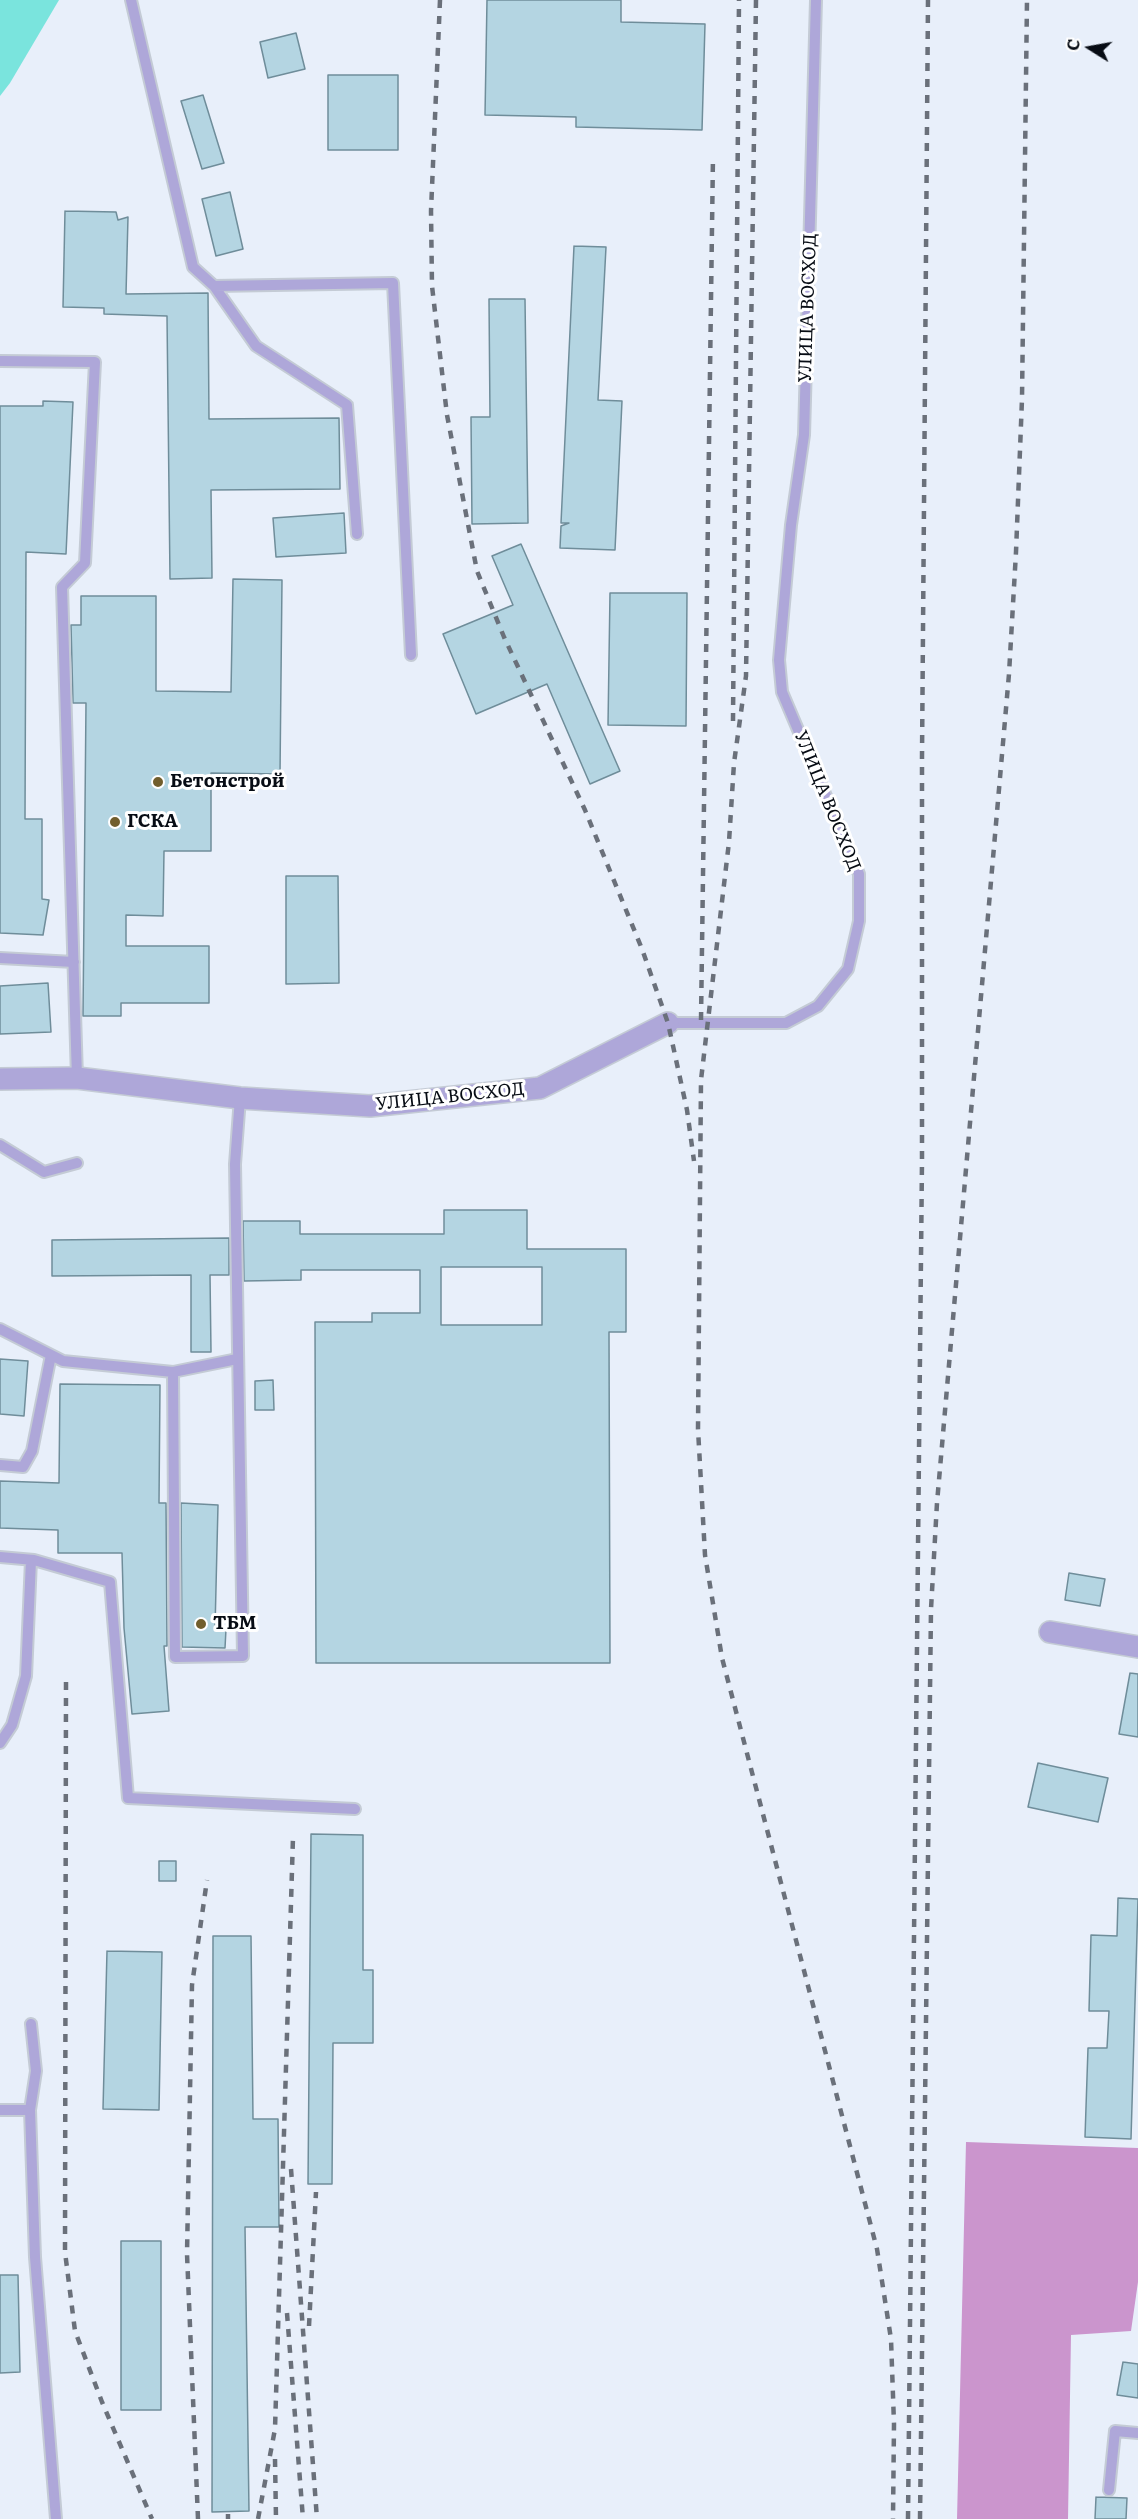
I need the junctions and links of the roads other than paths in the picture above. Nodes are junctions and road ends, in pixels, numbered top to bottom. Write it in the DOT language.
graph roads {
  1 [pos="131,0"];
  2 [pos="816,0"];
  3 [pos="214,286"];
  4 [pos="0,361"];
  5 [pos="357,534"];
  6 [pos="411,655"];
  7 [pos="0,958"];
  8 [pos="74,962"];
  9 [pos="668,1023"];
  10 [pos="77,1078"];
  11 [pos="0,1079"];
  12 [pos="240,1098"];
  13 [pos="0,1144"];
  14 [pos="77,1163"];
  15 [pos="0,1329"];
  16 [pos="51,1355"];
  17 [pos="237,1359"];
  18 [pos="173,1372"];
  19 [pos="0,1465"];
  20 [pos="0,1557"];
  21 [pos="31,1560"];
  22 [pos="1050,1632"];
  23 [pos="1138,1647"];
  24 [pos="0,1743"];
  25 [pos="355,1809"];
  26 [pos="31,2024"];
  27 [pos="0,2110"];
  28 [pos="30,2110"];
  29 [pos="1138,2433"];
  30 [pos="1109,2490"];
  31 [pos="56,2519"];
  1 -- 3 [label="lane"];
  2 -- 9 [label="lane, УЛИЦА ВОСХОД"];
  3 -- 5 [label="lane"];
  3 -- 6 [label="lane"];
  4 -- 8 [label="lane"];
  7 -- 8 [label="lane"];
  8 -- 10 [label="lane"];
  9 -- 12 [label="street, УЛИЦА ВОСХОД"];
  10 -- 11 [label="street, УЛИЦА ВОСХОД"];
  10 -- 12 [label="street, УЛИЦА ВОСХОД"];
  12 -- 17 [label="lane"];
  13 -- 14 [label="lane"];
  15 -- 16 [label="lane"];
  16 -- 18 [label="lane"];
  16 -- 19 [label="lane"];
  17 -- 18 [label="lane"];
  17 -- 18 [label="lane"];
  20 -- 21 [label="lane"];
  21 -- 24 [label="lane"];
  21 -- 25 [label="lane"];
  22 -- 23 [label="street"];
  26 -- 28 [label="lane"];
  27 -- 28 [label="lane"];
  28 -- 31 [label="lane"];
  29 -- 30 [label="lane"];
}
